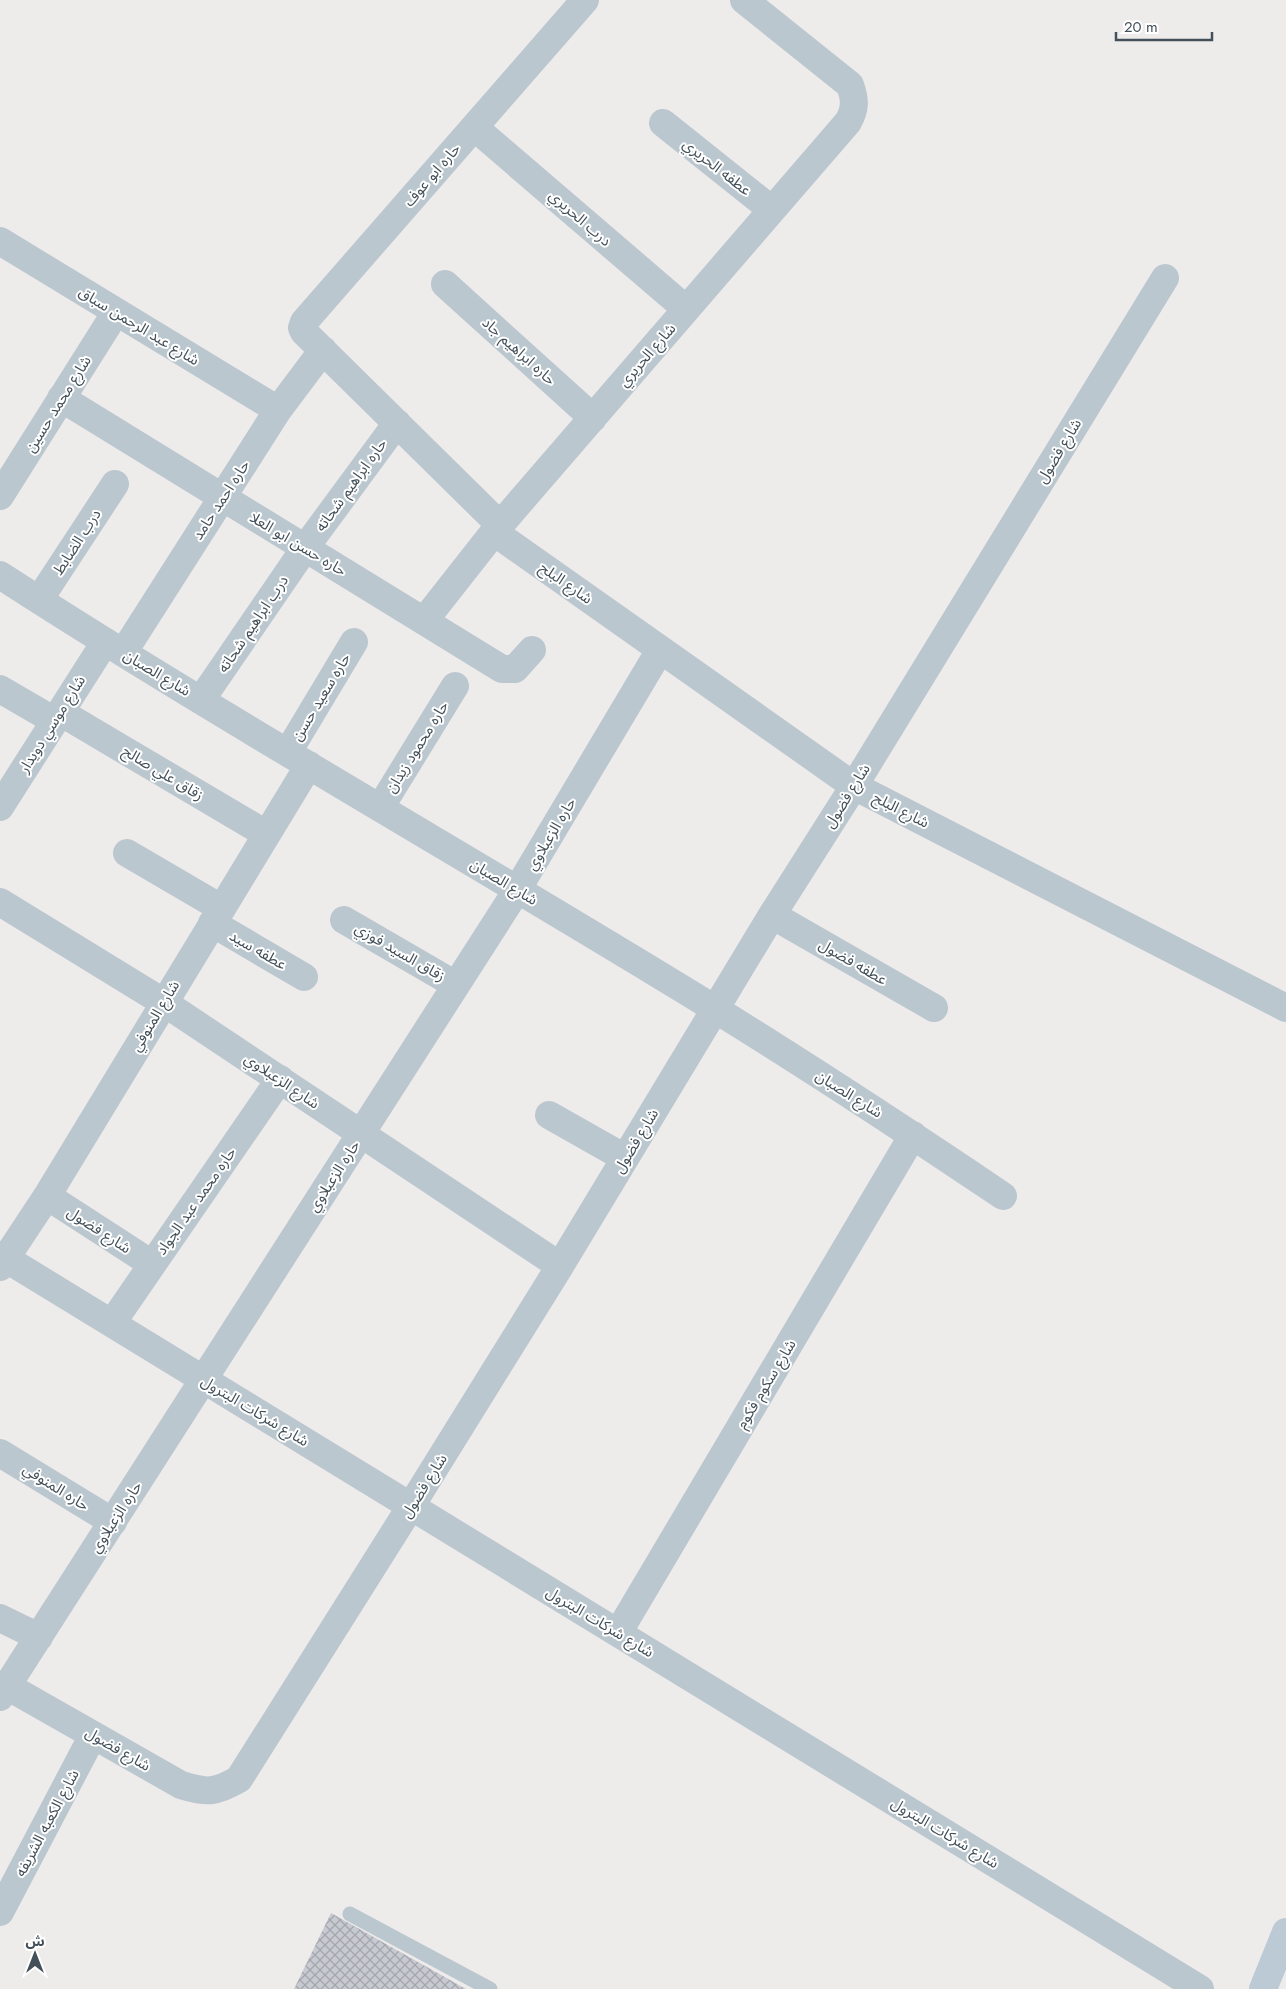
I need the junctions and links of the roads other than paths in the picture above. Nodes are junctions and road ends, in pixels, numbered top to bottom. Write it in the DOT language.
graph roads {
  1 [pos="585,0"];
  2 [pos="744,0"];
  3 [pos="663,123"];
  4 [pos="474,127"];
  5 [pos="772,210"];
  6 [pos="0,242"];
  7 [pos="1165,278"];
  8 [pos="445,284"];
  9 [pos="686,309"];
  10 [pos="116,312"];
  11 [pos="324,350"];
  12 [pos="61,398"];
  13 [pos="278,410"];
  14 [pos="593,418"];
  15 [pos="397,423"];
  16 [pos="115,484"];
  17 [pos="0,496"];
  18 [pos="222,497"];
  19 [pos="497,529"];
  20 [pos="305,548"];
  21 [pos="0,575"];
  22 [pos="39,600"];
  23 [pos="424,621"];
  24 [pos="354,642"];
  25 [pos="114,648"];
  26 [pos="532,650"];
  27 [pos="660,650"];
  28 [pos="455,686"];
  29 [pos="0,690"];
  30 [pos="201,700"];
  31 [pos="58,717"];
  32 [pos="298,759"];
  33 [pos="854,786"];
  34 [pos="0,807"];
  35 [pos="380,808"];
  36 [pos="266,834"];
  37 [pos="127,853"];
  38 [pos="517,890"];
  39 [pos="0,902"];
  40 [pos="216,915"];
  41 [pos="772,915"];
  42 [pos="344,920"];
  43 [pos="304,977"];
  44 [pos="456,985"];
  45 [pos="163,1002"];
  46 [pos="934,1008"];
  47 [pos="1286,1008"];
  48 [pos="715,1009"];
  49 [pos="280,1079"];
  50 [pos="550,1115"];
  51 [pos="361,1134"];
  52 [pos="914,1135"];
  53 [pos="626,1158"];
  54 [pos="47,1196"];
  55 [pos="1003,1196"];
  56 [pos="2,1261"];
  57 [pos="152,1264"];
  58 [pos="560,1266"];
  59 [pos="112,1323"];
  60 [pos="204,1379"];
  61 [pos="0,1452"];
  62 [pos="411,1506"];
  63 [pos="113,1522"];
  64 [pos="0,1618"];
  65 [pos="618,1633"];
  66 [pos="39,1637"];
  67 [pos="4,1692"];
  68 [pos="93,1735"];
  69 [pos="0,1912"];
  70 [pos="350,1914"];
  71 [pos="1286,1932"];
  72 [pos="490,1989"];
  73 [pos="1200,1989"];
  74 [pos="1263,1989"];
  1 -- 4 [label="street, حاره ابو عوف"];
  2 -- 5 [label="street, شارع الحريري"];
  3 -- 5 [label="street, عطفه الحريري"];
  4 -- 9 [label="street, درب الحريري"];
  4 -- 11 [label="street, حاره ابو عوف"];
  5 -- 9 [label="street, شارع الحريري"];
  6 -- 10 [label="street, شارع عبد الرحمن سباق"];
  7 -- 33 [label="street, شارع فضول"];
  8 -- 14 [label="street, حاره ابراهيم جاد"];
  9 -- 14 [label="street, شارع الحريري"];
  10 -- 12 [label="street, شارع محمد حسين"];
  10 -- 13 [label="street, شارع عبد الرحمن سباق"];
  11 -- 13 [label="street, حاره احمد حامد"];
  11 -- 15 [label="street, شارع البلح"];
  12 -- 17 [label="street, شارع محمد حسين"];
  12 -- 18 [label="street, حاره حسن ابو العلا"];
  13 -- 18 [label="street, حاره احمد حامد"];
  14 -- 19 [label="street, شارع الحريري"];
  15 -- 19 [label="street, شارع البلح"];
  15 -- 20 [label="street, حاره ابراهيم شحاته"];
  16 -- 22 [label="street, درب الضابط"];
  18 -- 20 [label="street, حاره حسن ابو العلا"];
  18 -- 25 [label="street, حاره احمد حامد"];
  19 -- 23 [label="street, شارع الحريري"];
  19 -- 27 [label="street, شارع البلح"];
  20 -- 23 [label="street, حاره حسن ابو العلا"];
  20 -- 30 [label="street, درب ابراهيم شحاته"];
  21 -- 22 [label="street, شارع الصبان"];
  22 -- 25 [label="street, شارع الصبان"];
  23 -- 26 [label="street, حاره حسن ابو العلا"];
  24 -- 32 [label="street, حاره سعيد حسن"];
  25 -- 30 [label="street, شارع الصبان"];
  25 -- 31 [label="street, شارع موسي دويدار"];
  27 -- 33 [label="street, شارع البلح"];
  27 -- 38 [label="street, حاره الزعبلاوي"];
  28 -- 35 [label="street, حاره محمود زيدان"];
  29 -- 31 [label="street, زقاق علي صالح"];
  30 -- 32 [label="street, شارع الصبان"];
  31 -- 34 [label="street, شارع موسي دويدار"];
  31 -- 36 [label="street, زقاق علي صالح"];
  32 -- 35 [label="street, شارع الصبان"];
  32 -- 36 [label="street, شارع المنوفي"];
  33 -- 41 [label="street, شارع فضول"];
  33 -- 47 [label="street, شارع البلح"];
  35 -- 38 [label="street, شارع الصبان"];
  36 -- 40 [label="street, شارع المنوفي"];
  37 -- 40 [label="street, عطفه سيد"];
  38 -- 44 [label="street, حاره الزعبلاوي"];
  38 -- 48 [label="street, شارع الصبان"];
  39 -- 45 [label="street, شارع الزعبلاوي"];
  40 -- 43 [label="street, عطفه سيد"];
  40 -- 45 [label="street, شارع المنوفي"];
  41 -- 46 [label="street, عطفه فضول"];
  41 -- 48 [label="street, شارع فضول"];
  42 -- 44 [label="street, زقاق السيد فوزي"];
  44 -- 51 [label="street, حاره الزعبلاوي"];
  45 -- 49 [label="street, شارع الزعبلاوي"];
  45 -- 54 [label="street, شارع المنوفي"];
  48 -- 52 [label="street, شارع الصبان"];
  48 -- 53 [label="street, شارع فضول"];
  49 -- 51 [label="street, شارع الزعبلاوي"];
  49 -- 57 [label="street, حاره محمد عبد الجواد"];
  50 -- 53 [label="street"];
  51 -- 58 [label="street, شارع الزعبلاوي"];
  51 -- 60 [label="street, حاره الزعبلاوي"];
  52 -- 55 [label="street, شارع الصبان"];
  52 -- 65 [label="street, شارع سكوم فكوم"];
  53 -- 58 [label="street, شارع فضول"];
  54 -- 56 [label="street, شارع المنوفي"];
  54 -- 57 [label="street, شارع فضول"];
  56 -- 59 [label="street, شارع شركات البترول"];
  57 -- 59 [label="street, حاره محمد عبد الجواد"];
  58 -- 62 [label="street, شارع فضول"];
  59 -- 60 [label="street, شارع شركات البترول"];
  60 -- 62 [label="street, شارع شركات البترول"];
  60 -- 63 [label="street, حاره الزعبلاوي"];
  61 -- 63 [label="street, حاره المنوفي"];
  62 -- 65 [label="street, شارع شركات البترول"];
  62 -- 68 [label="street, شارع فضول"];
  63 -- 66 [label="street, حاره الزعبلاوي"];
  64 -- 66 [label="street"];
  65 -- 73 [label="street, شارع شركات البترول"];
  66 -- 67 [label="street, حاره الزعبلاوي"];
  67 -- 68 [label="street, شارع فضول"];
  68 -- 69 [label="street, شارع الكعبه الشريفه"];
  70 -- 72 [label="lane"];
  71 -- 74 [label="main road"];
}
